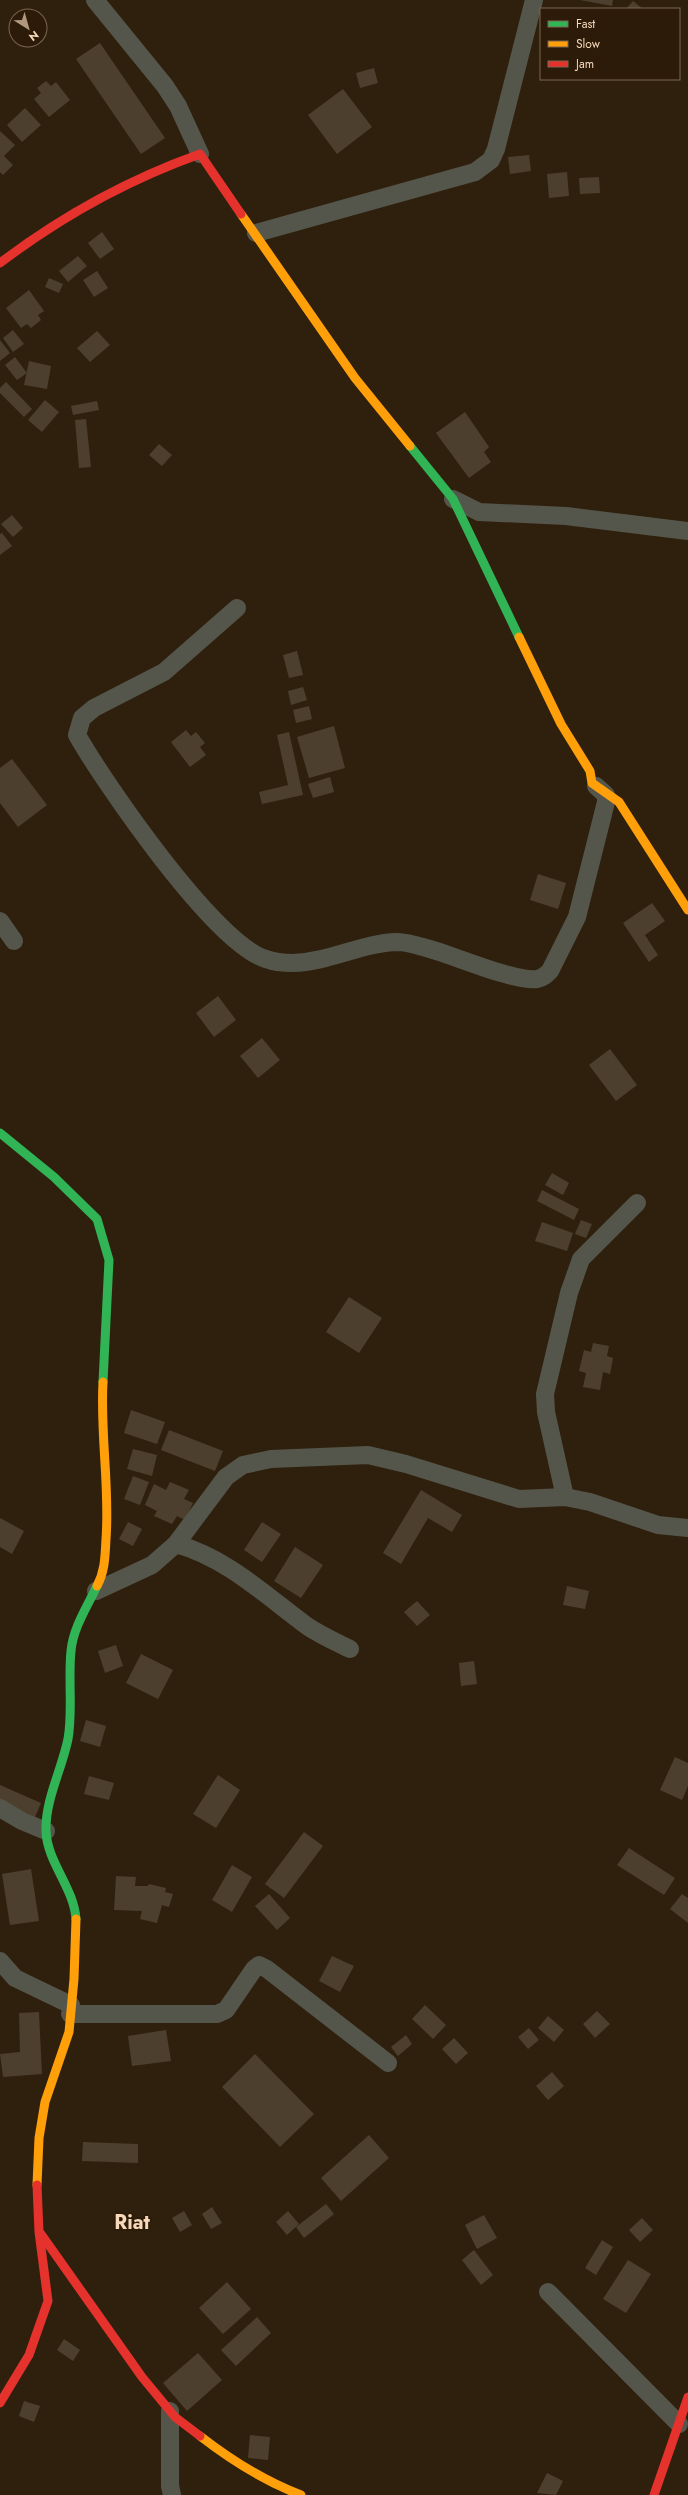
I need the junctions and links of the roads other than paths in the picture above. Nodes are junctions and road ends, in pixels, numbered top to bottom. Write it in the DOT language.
graph roads {
  1 [pos="534,0"];
  2 [pos="100,3"];
  3 [pos="200,154"];
  4 [pos="256,233"];
  5 [pos="0,264"];
  6 [pos="454,500"];
  7 [pos="688,531"];
  8 [pos="237,608"];
  9 [pos="592,783"];
  10 [pos="688,910"];
  11 [pos="0,921"];
  12 [pos="14,941"];
  13 [pos="0,1133"];
  14 [pos="637,1203"];
  15 [pos="565,1497"];
  16 [pos="688,1528"];
  17 [pos="176,1544"];
  18 [pos="96,1591"];
  19 [pos="350,1649"];
  20 [pos="0,1808"];
  21 [pos="46,1831"];
  22 [pos="0,1961"];
  23 [pos="71,2009"];
  24 [pos="388,2063"];
  25 [pos="39,2232"];
  26 [pos="548,2292"];
  27 [pos="688,2397"];
  28 [pos="0,2403"];
  29 [pos="170,2411"];
  30 [pos="679,2424"];
  31 [pos="172,2495"];
  32 [pos="301,2495"];
  33 [pos="654,2495"];
  1 -- 4 [label="street"];
  2 -- 3 [label="street"];
  3 -- 4 [label="street"];
  3 -- 5 [label="street"];
  4 -- 6 [label="street"];
  6 -- 7 [label="street"];
  6 -- 9 [label="street"];
  8 -- 9 [label="street"];
  9 -- 10 [label="street"];
  11 -- 12 [label="street"];
  13 -- 18 [label="street"];
  14 -- 15 [label="street"];
  15 -- 16 [label="street"];
  15 -- 17 [label="street"];
  17 -- 18 [label="street"];
  17 -- 19 [label="street"];
  18 -- 21 [label="street"];
  20 -- 21 [label="street"];
  21 -- 23 [label="street"];
  22 -- 23 [label="street"];
  23 -- 24 [label="street"];
  23 -- 25 [label="street"];
  25 -- 28 [label="street"];
  25 -- 29 [label="street"];
  26 -- 30 [label="street"];
  27 -- 30 [label="street"];
  29 -- 31 [label="street"];
  29 -- 32 [label="street"];
  30 -- 33 [label="street"];
}
